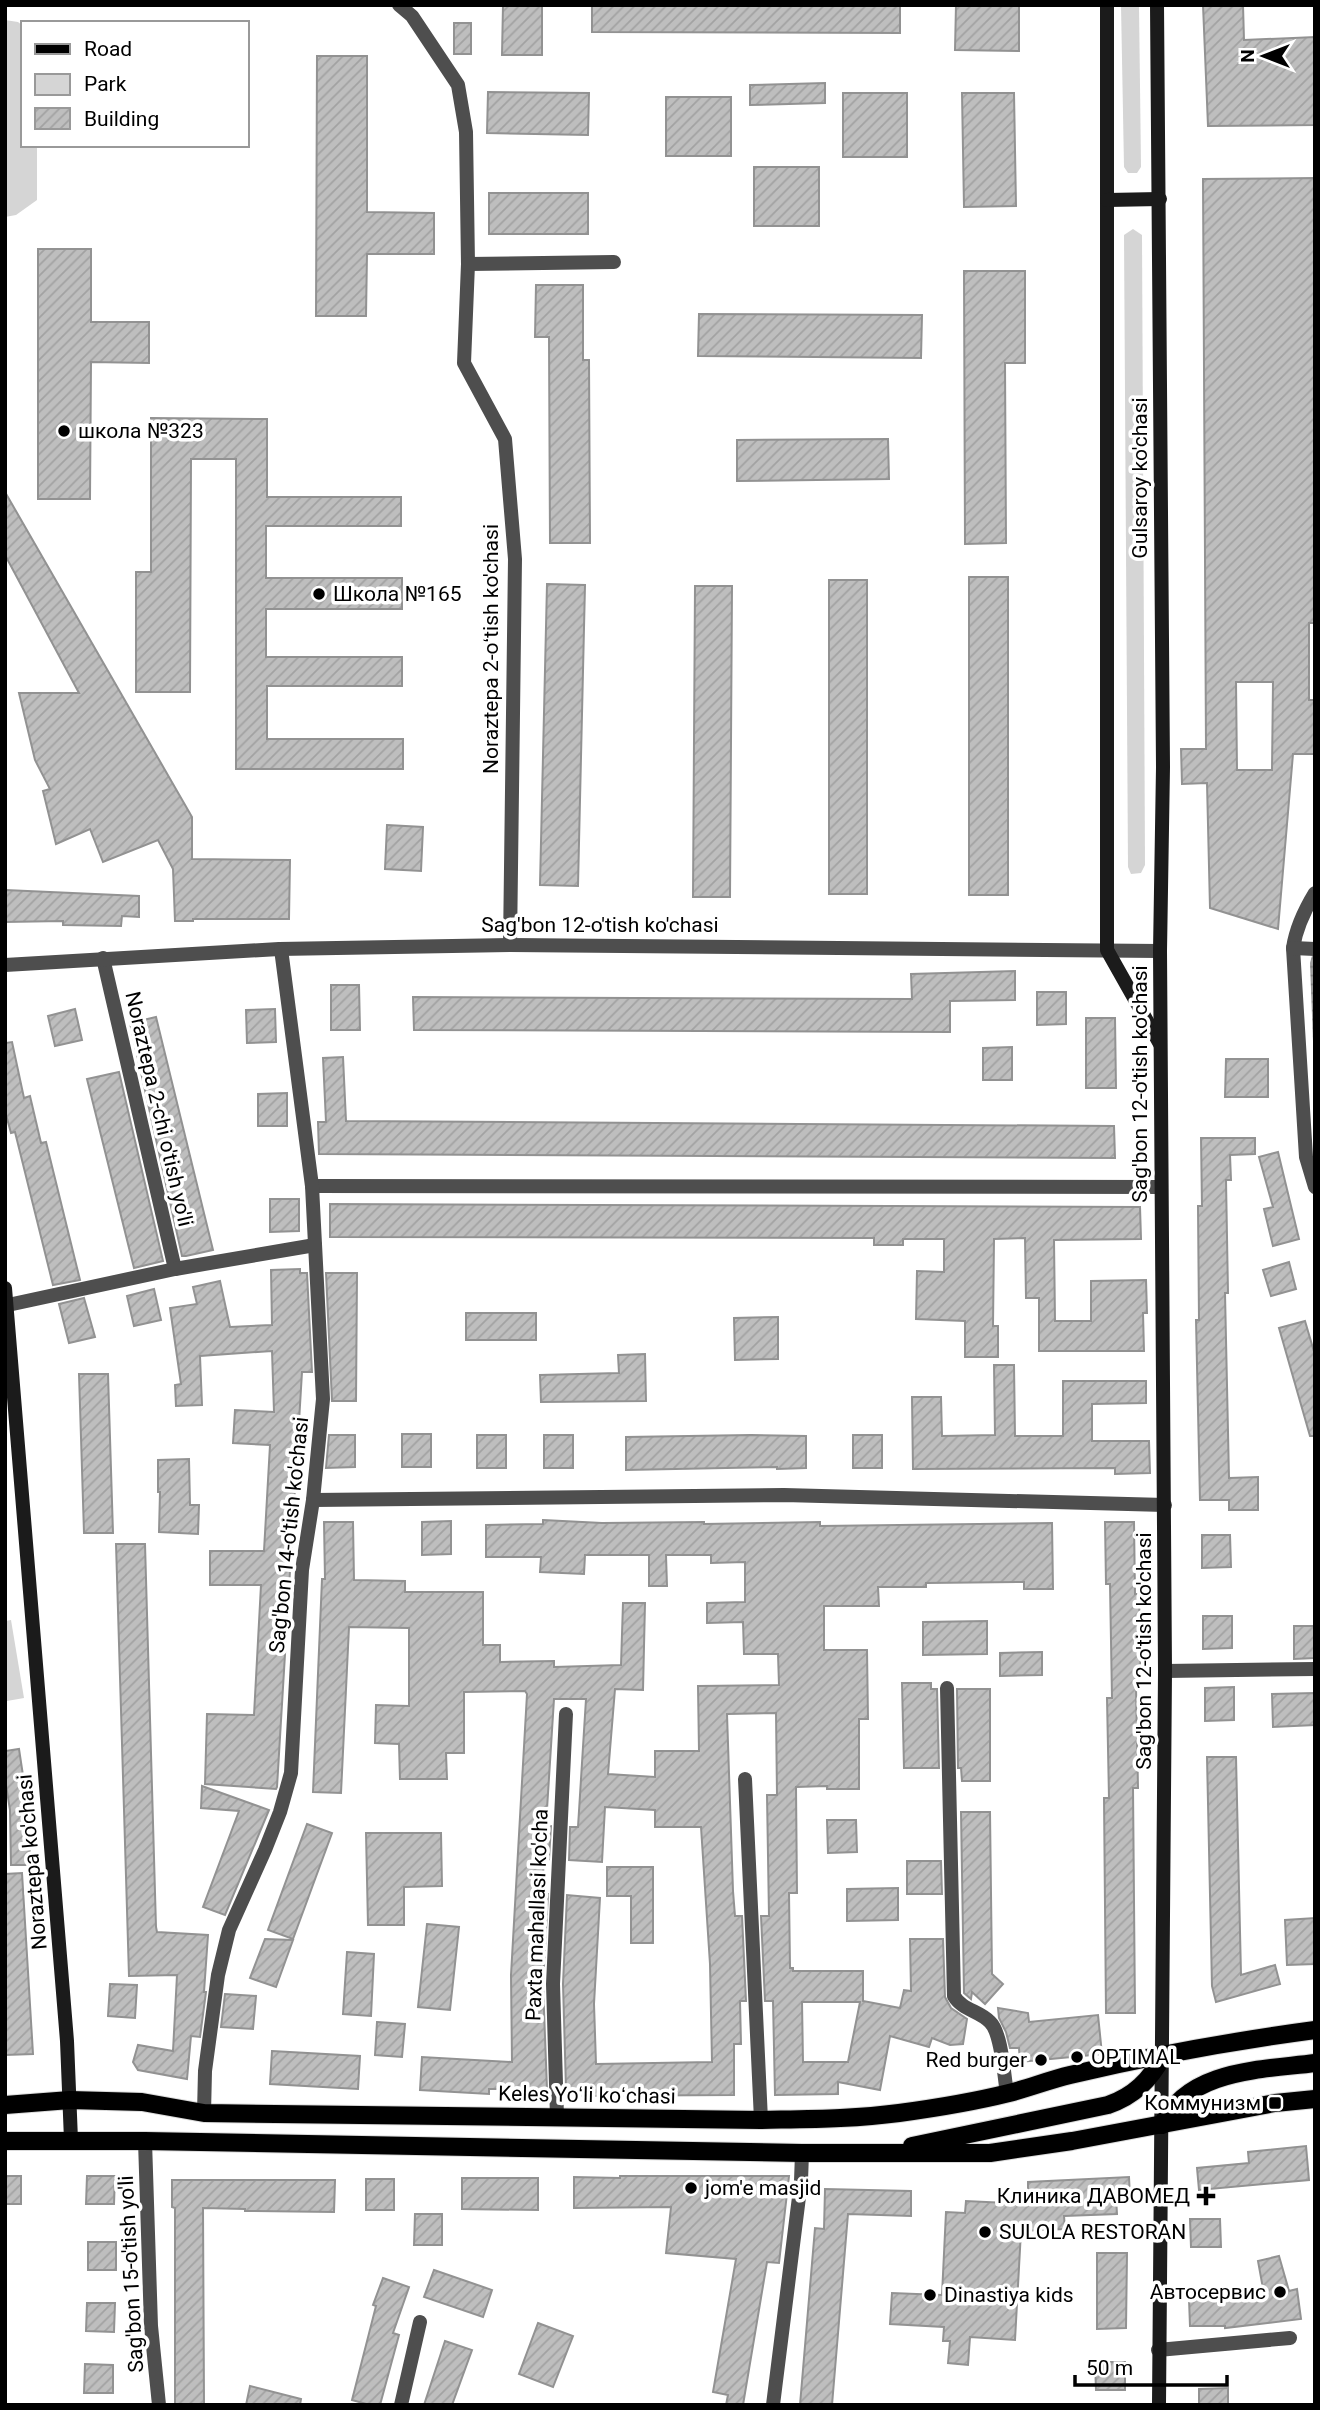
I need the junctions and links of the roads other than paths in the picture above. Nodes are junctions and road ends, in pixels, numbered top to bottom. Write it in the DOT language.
graph roads {
  1 [pos="399,5"];
  2 [pos="1107,5"];
  3 [pos="1157,5"];
  4 [pos="1107,200"];
  5 [pos="1160,200"];
  6 [pos="614,262"];
  7 [pos="468,264"];
  8 [pos="1315,893"];
  9 [pos="510,945"];
  10 [pos="1293,948"];
  11 [pos="280,949"];
  12 [pos="1107,950"];
  13 [pos="1315,950"];
  14 [pos="1160,951"];
  15 [pos="103,958"];
  16 [pos="5,965"];
  17 [pos="1161,1045"];
  18 [pos="312,1186"];
  19 [pos="1161,1187"];
  20 [pos="1315,1187"];
  21 [pos="315,1244"];
  22 [pos="174,1269"];
  23 [pos="5,1288"];
  24 [pos="8,1305"];
  25 [pos="313,1500"];
  26 [pos="1165,1505"];
  27 [pos="1315,1669"];
  28 [pos="1165,1671"];
  29 [pos="947,1688"];
  30 [pos="566,1714"];
  31 [pos="745,1779"];
  32 [pos="1315,2030"];
  33 [pos="1163,2056"];
  34 [pos="1315,2063"];
  35 [pos="1007,2094"];
  36 [pos="1315,2099"];
  37 [pos="70,2100"];
  38 [pos="5,2105"];
  39 [pos="204,2113"];
  40 [pos="557,2117"];
  41 [pos="761,2120"];
  42 [pos="1162,2125"];
  43 [pos="71,2140"];
  44 [pos="5,2141"];
  45 [pos="145,2141"];
  46 [pos="802,2153"];
  47 [pos="879,2153"];
  48 [pos="420,2322"];
  49 [pos="1290,2338"];
  50 [pos="1158,2350"];
  51 [pos="159,2405"];
  52 [pos="401,2405"];
  53 [pos="773,2405"];
  54 [pos="1159,2405"];
  1 -- 7 [label="street, Noraztepa 2-oʻtish ko'chasi"];
  2 -- 4 [label="main road, Gulsaroy ko'chasi"];
  3 -- 5 [label="main road, Gulsaroy ko'chasi"];
  4 -- 5 [label="main road"];
  4 -- 12 [label="main road, Gulsaroy ko'chasi"];
  5 -- 14 [label="main road, Gulsaroy ko'chasi"];
  6 -- 7 [label="street"];
  7 -- 9 [label="street, Noraztepa 2-oʻtish ko'chasi"];
  8 -- 10 [label="street"];
  9 -- 11 [label="street, Sag'bon 12-o'tish ko'chasi"];
  9 -- 12 [label="street, Sag'bon 12-o'tish ko'chasi"];
  10 -- 13 [label="street"];
  10 -- 20 [label="street"];
  11 -- 15 [label="street, Sag'bon 12-o'tish ko'chasi"];
  11 -- 18 [label="street, Sag'bon 14-o'tish ko'chasi"];
  12 -- 14 [label="street, Sag'bon 12-o'tish ko'chasi"];
  12 -- 17 [label="main road"];
  14 -- 17 [label="main road, Sag'bon 12-o'tish ko'chasi"];
  15 -- 16 [label="street, Sag'bon 12-o'tish ko'chasi"];
  15 -- 22 [label="street, Noraztepa 2-chi o'tish yo'li"];
  17 -- 19 [label="main road, Sag'bon 12-o'tish ko'chasi"];
  18 -- 19 [label="street"];
  18 -- 21 [label="street, Sag'bon 14-o'tish ko'chasi"];
  19 -- 26 [label="main road, Sag'bon 12-o'tish ko'chasi"];
  21 -- 22 [label="street"];
  21 -- 25 [label="street, Sag'bon 14-o'tish ko'chasi"];
  22 -- 24 [label="street"];
  23 -- 24 [label="main road, Noraztepa ko'chasi"];
  24 -- 37 [label="main road, Noraztepa ko'chasi"];
  25 -- 26 [label="street"];
  25 -- 39 [label="street, Sag'bon 14-o'tish ko'chasi"];
  26 -- 28 [label="main road, Sag'bon 12-o'tish ko'chasi"];
  27 -- 28 [label="street"];
  28 -- 33 [label="main road, Sag'bon 12-o'tish ko'chasi"];
  29 -- 35 [label="street"];
  30 -- 40 [label="street, Paxta mahallasi ko'cha"];
  31 -- 41 [label="street"];
  32 -- 33 [label="main road, Keles Yoʻli koʻchasi"];
  33 -- 35 [label="main road, Keles Yoʻli koʻchasi"];
  33 -- 42 [label="main road, Sag'bon 12-o'tish ko'chasi"];
  33 -- 47 [label="main road"];
  34 -- 42 [label="main road"];
  35 -- 41 [label="main road, Keles Yoʻli koʻchasi"];
  36 -- 42 [label="main road"];
  37 -- 38 [label="main road, Keles Yoʻli koʻchasi"];
  37 -- 39 [label="main road, Keles Yoʻli koʻchasi"];
  37 -- 43 [label="main road, Noraztepa ko'chasi"];
  39 -- 40 [label="main road, Keles Yoʻli koʻchasi"];
  40 -- 41 [label="main road, Keles Yoʻli koʻchasi"];
  42 -- 47 [label="main road"];
  42 -- 50 [label="main road, Sag'bon 12-o'tish ko'chasi"];
  43 -- 44 [label="main road"];
  43 -- 45 [label="main road"];
  45 -- 46 [label="main road"];
  45 -- 51 [label="street, Sag'bon 15-o'tish yo'li"];
  46 -- 47 [label="main road"];
  46 -- 53 [label="street"];
  48 -- 52 [label="street"];
  49 -- 50 [label="street"];
  50 -- 54 [label="main road, Sag'bon 12-o'tish ko'chasi"];
}
